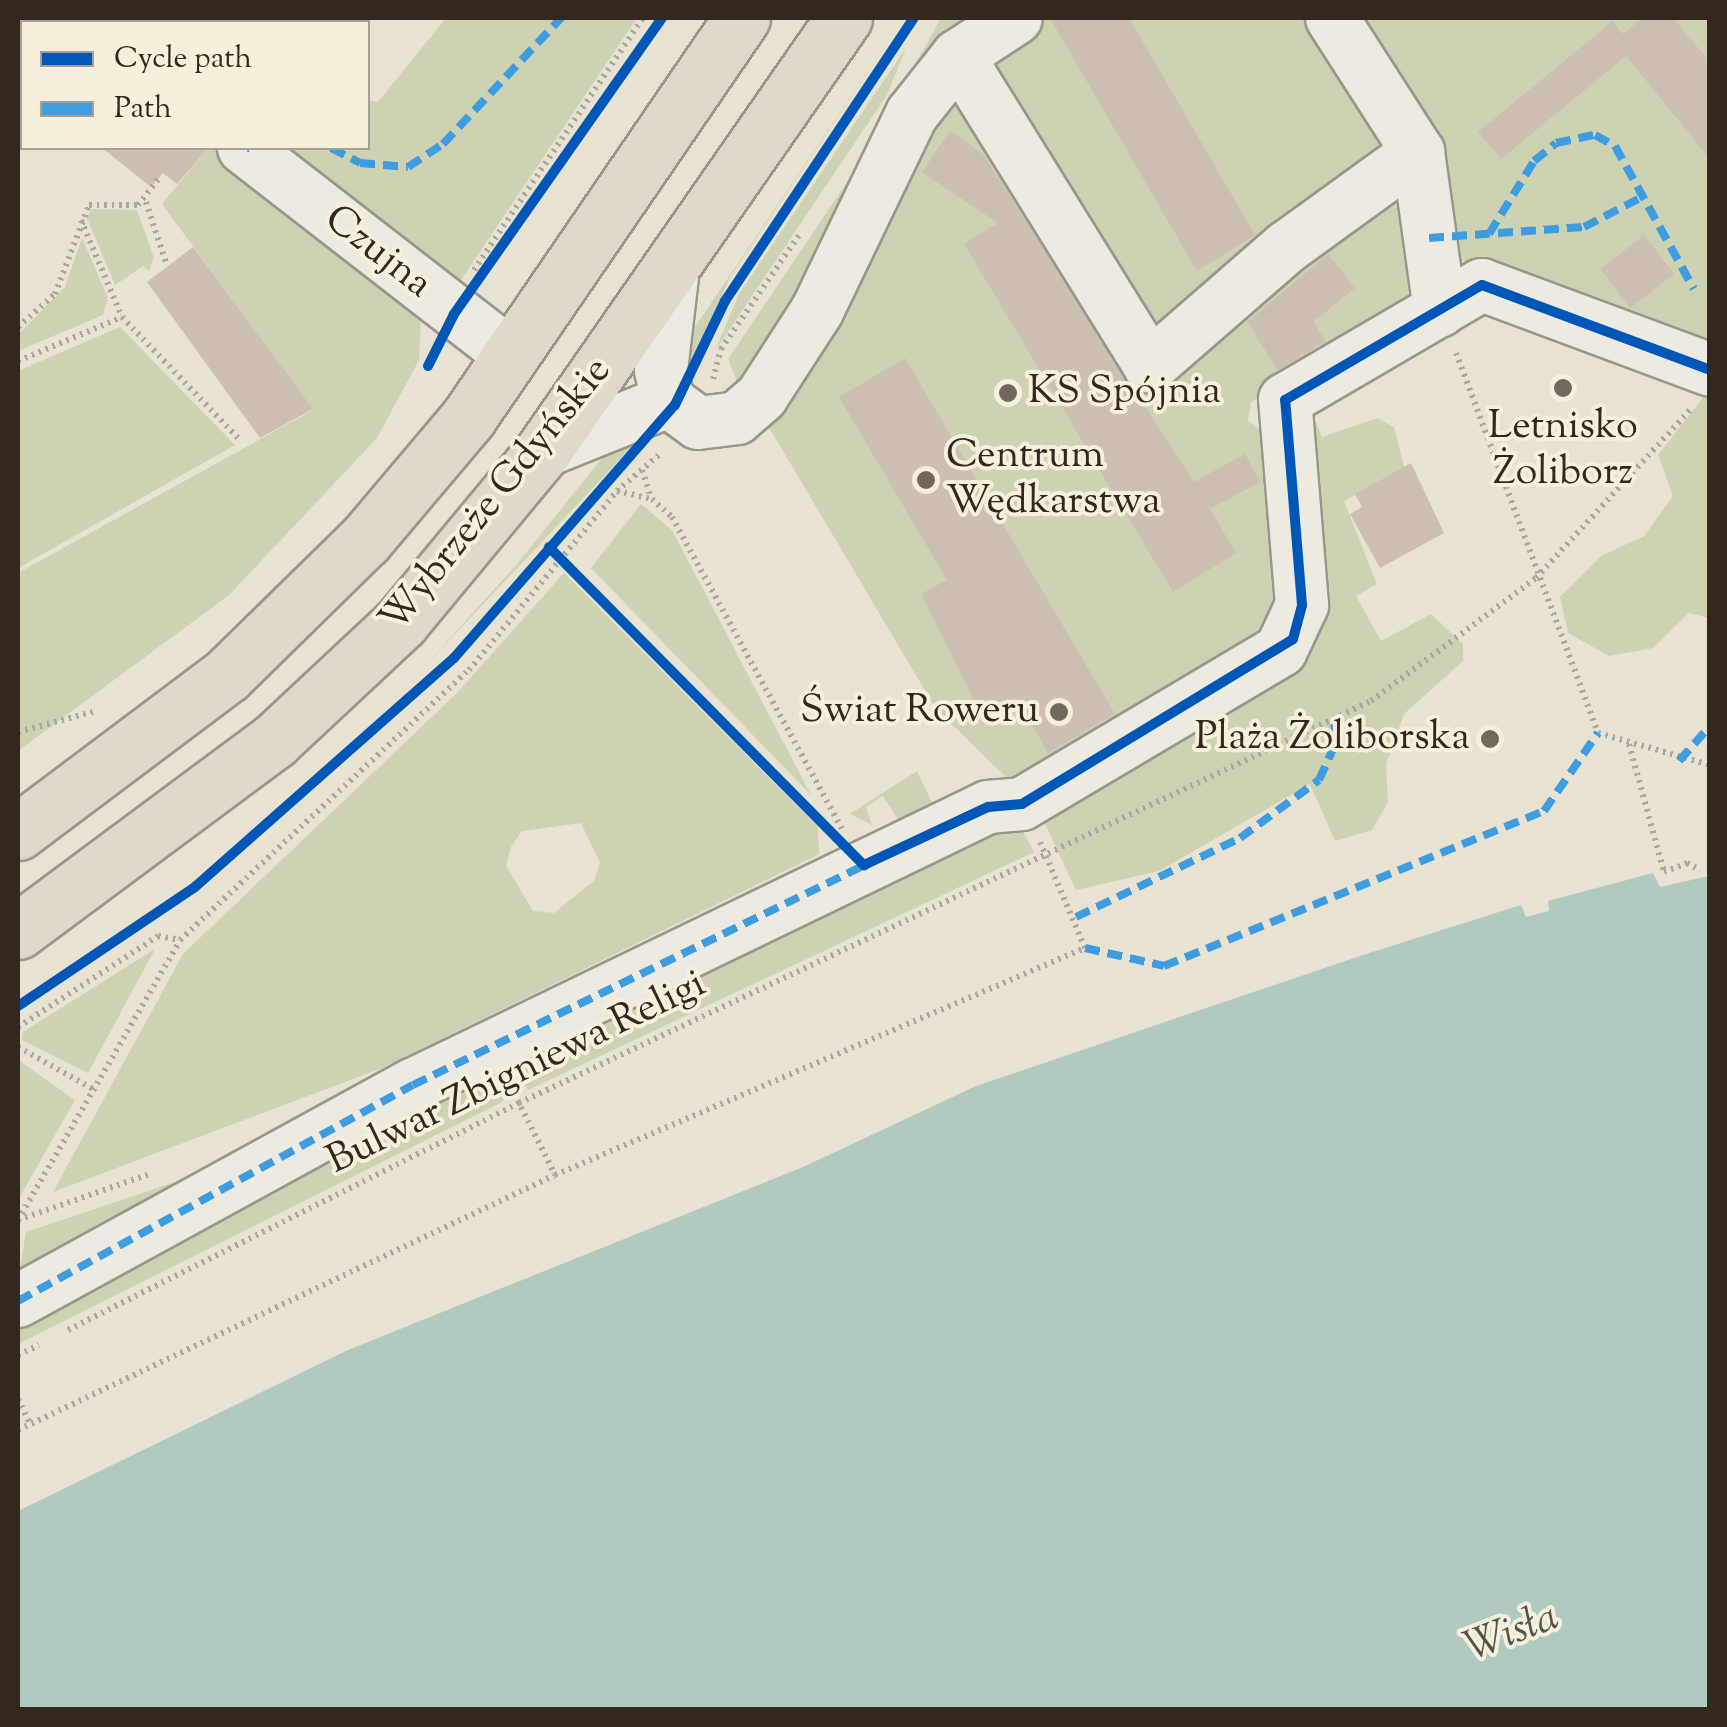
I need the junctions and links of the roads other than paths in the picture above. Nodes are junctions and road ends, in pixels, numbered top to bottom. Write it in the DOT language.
graph roads {
  1 [pos="742,18"];
  2 [pos="844,18"];
  3 [pos="1016,18"];
  4 [pos="1332,18"];
  5 [pos="958,56"];
  6 [pos="247,150"];
  7 [pos="1418,152"];
  8 [pos="673,268"];
  9 [pos="1440,310"];
  10 [pos="512,356"];
  11 [pos="1700,390"];
  12 [pos="678,408"];
  13 [pos="542,452"];
  14 [pos="18,832"];
  15 [pos="18,931"];
  16 [pos="18,1301"];
  1 -- 10 [label="main road, Wybrzeże Gdyńskie"];
  2 -- 8 [label="main road, Wybrzeże Gdyńskie"];
  3 -- 5 [label="street"];
  4 -- 7 [label="street"];
  5 -- 7 [label="street"];
  5 -- 12 [label="street"];
  6 -- 10 [label="street, Czujna"];
  7 -- 9 [label="street"];
  8 -- 12 [label="street"];
  8 -- 13 [label="main road, Wybrzeże Gdyńskie"];
  9 -- 11 [label="street"];
  9 -- 16 [label="street"];
  10 -- 14 [label="main road, Wybrzeże Gdyńskie"];
  12 -- 13 [label="street"];
  13 -- 15 [label="main road, Wybrzeże Gdyńskie"];
}
